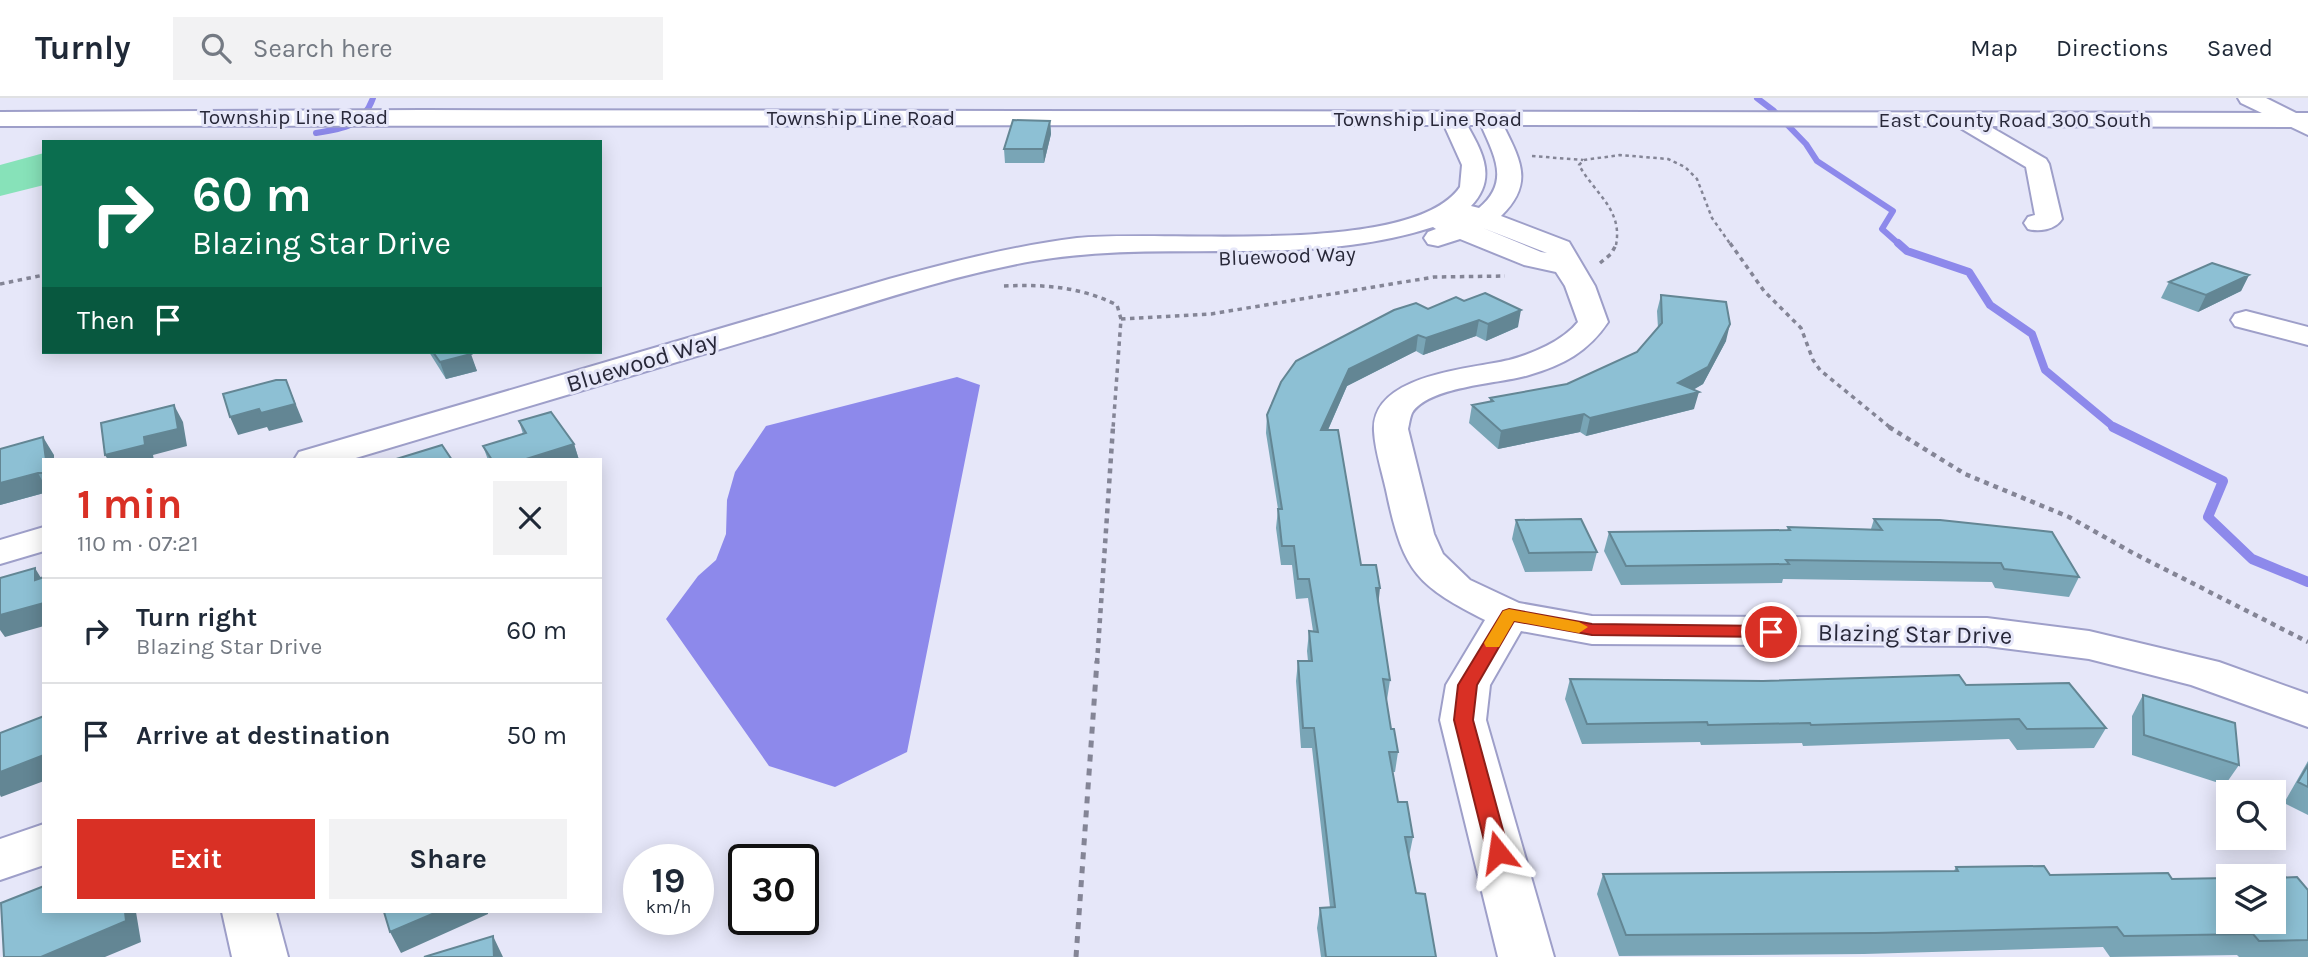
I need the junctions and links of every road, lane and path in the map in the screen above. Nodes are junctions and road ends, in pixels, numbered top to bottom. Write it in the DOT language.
graph roads {
  1 [pos="2249,98"];
  2 [pos="0,119"];
  3 [pos="1452,119"];
  4 [pos="1489,119"];
  5 [pos="1723,120"];
  6 [pos="1962,120"];
  7 [pos="2303,122"];
  8 [pos="1473,156"];
  9 [pos="1514,156"];
  10 [pos="1584,160"];
  11 [pos="1456,218"];
  12 [pos="2037,223"];
  13 [pos="1567,266"];
  14 [pos="42,275"];
  15 [pos="0,284"];
  16 [pos="1000,286"];
  17 [pos="1121,319"];
  18 [pos="2246,320"];
  19 [pos="2308,336"];
  20 [pos="319,458"];
  21 [pos="42,540"];
  22 [pos="0,552"];
  23 [pos="1509,615"];
  24 [pos="2308,642"];
  25 [pos="2308,711"];
  26 [pos="42,845"];
  27 [pos="0,860"];
  28 [pos="249,913"];
  29 [pos="260,957"];
  30 [pos="1076,957"];
  31 [pos="1526,957"];
  1 -- 7 [label="street"];
  2 -- 3 [label="street, Township Line Road"];
  3 -- 4 [label="street, Township Line Road"];
  3 -- 8 [label="street"];
  4 -- 5 [label="street, Township Line Road"];
  4 -- 9 [label="street, Bluewood Way"];
  5 -- 6 [label="street, East County Road 300 South"];
  6 -- 7 [label="street, East County Road 300 South"];
  6 -- 12 [label="street"];
  8 -- 9 [label="street"];
  8 -- 11 [label="street"];
  9 -- 10 [label="path"];
  9 -- 11 [label="street, Bluewood Way"];
  10 -- 13 [label="path"];
  10 -- 24 [label="path"];
  11 -- 13 [label="street"];
  11 -- 20 [label="street, Bluewood Way"];
  13 -- 17 [label="path"];
  13 -- 23 [label="street, Blazing Star Drive"];
  14 -- 15 [label="path"];
  16 -- 17 [label="path"];
  17 -- 30 [label="path"];
  18 -- 19 [label="street"];
  21 -- 22 [label="street"];
  23 -- 25 [label="street, Blazing Star Drive"];
  23 -- 31 [label="street"];
  26 -- 27 [label="street"];
  28 -- 29 [label="street"];
}
